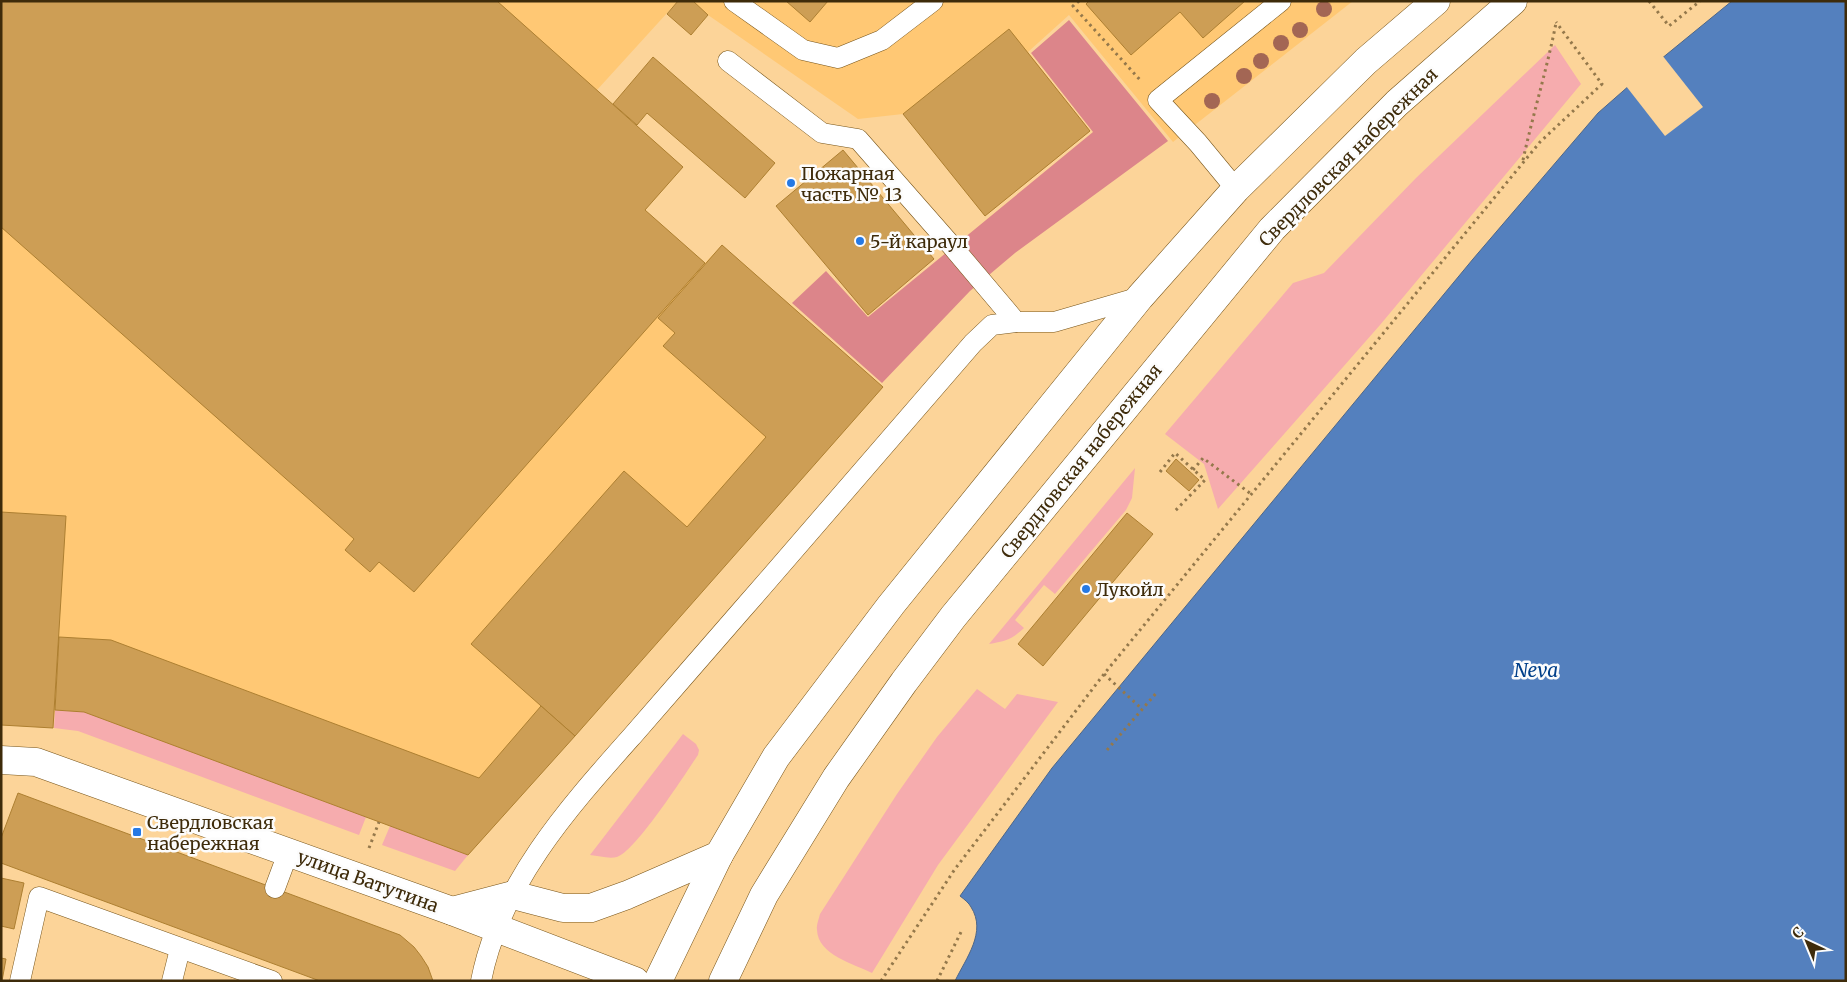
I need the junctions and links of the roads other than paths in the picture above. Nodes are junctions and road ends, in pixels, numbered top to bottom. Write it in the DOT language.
graph roads {
  1 [pos="734,1"];
  2 [pos="933,1"];
  3 [pos="1281,1"];
  4 [pos="1436,1"];
  5 [pos="1513,1"];
  6 [pos="728,61"];
  7 [pos="1236,189"];
  8 [pos="1140,297"];
  9 [pos="1016,322"];
  10 [pos="1,760"];
  11 [pos="288,852"];
  12 [pos="719,855"];
  13 [pos="275,888"];
  14 [pos="512,895"];
  15 [pos="452,911"];
  16 [pos="496,929"];
  17 [pos="180,949"];
  18 [pos="20,981"];
  19 [pos="172,981"];
  20 [pos="272,981"];
  21 [pos="481,981"];
  22 [pos="635,981"];
  23 [pos="658,981"];
  24 [pos="724,981"];
  1 -- 2 [label="lane"];
  3 -- 7 [label="lane"];
  4 -- 7 [label="main road"];
  5 -- 24 [label="main road, Свердловская набережная"];
  6 -- 9 [label="lane"];
  7 -- 8 [label="main road"];
  8 -- 9 [label="lane"];
  8 -- 12 [label="main road"];
  9 -- 14 [label="lane"];
  10 -- 11 [label="main road, улица Ватутина"];
  11 -- 13 [label="lane"];
  11 -- 15 [label="main road, улица Ватутина"];
  12 -- 14 [label="main road, улица Ватутина"];
  12 -- 23 [label="main road"];
  14 -- 15 [label="main road, улица Ватутина"];
  14 -- 16 [label="lane"];
  15 -- 16 [label="main road, улица Ватутина"];
  16 -- 21 [label="lane"];
  16 -- 22 [label="main road, улица Ватутина"];
  17 -- 18 [label="lane"];
  17 -- 19 [label="lane"];
  17 -- 20 [label="lane"];
}
